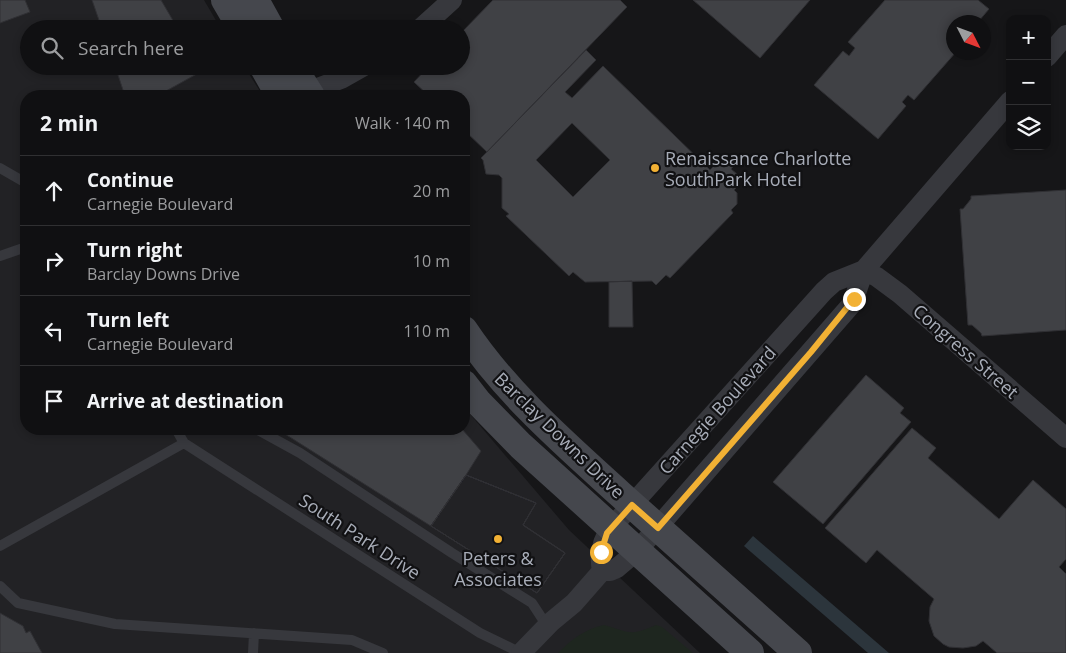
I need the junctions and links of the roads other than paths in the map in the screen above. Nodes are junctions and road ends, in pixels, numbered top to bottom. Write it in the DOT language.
graph roads {
  1 [pos="225,0"];
  2 [pos="255,0"];
  3 [pos="452,0"];
  4 [pos="237,20"];
  5 [pos="266,20"];
  6 [pos="430,20"];
  7 [pos="1066,35"];
  8 [pos="1051,52"];
  9 [pos="268,75"];
  10 [pos="296,75"];
  11 [pos="348,75"];
  12 [pos="277,90"];
  13 [pos="304,90"];
  14 [pos="317,90"];
  15 [pos="1007,105"];
  16 [pos="0,168"];
  17 [pos="20,180"];
  18 [pos="20,249"];
  19 [pos="0,256"];
  20 [pos="864,270"];
  21 [pos="470,339"];
  22 [pos="470,392"];
  23 [pos="179,435"];
  24 [pos="272,435"];
  25 [pos="1066,438"];
  26 [pos="184,443"];
  27 [pos="632,505"];
  28 [pos="611,528"];
  29 [pos="658,528"];
  30 [pos="0,546"];
  31 [pos="637,551"];
  32 [pos="602,571"];
  33 [pos="0,586"];
  34 [pos="547,626"];
  35 [pos="254,633"];
  36 [pos="253,653"];
  37 [pos="383,653"];
  38 [pos="521,653"];
  39 [pos="750,653"];
  40 [pos="798,653"];
  1 -- 4 [label="street"];
  2 -- 5 [label="street"];
  3 -- 6 [label="street"];
  7 -- 8 [label="street"];
  9 -- 12 [label="street"];
  10 -- 13 [label="street"];
  11 -- 14 [label="street"];
  15 -- 20 [label="street, Carnegie Boulevard"];
  16 -- 17 [label="lane"];
  18 -- 19 [label="lane"];
  20 -- 25 [label="street, Congress Street"];
  20 -- 27 [label="street, Carnegie Boulevard"];
  20 -- 29 [label="street, Carnegie Boulevard"];
  21 -- 27 [label="street, Barclay Downs Drive"];
  22 -- 28 [label="street, Barclay Downs Drive"];
  23 -- 26 [label="lane, South Park Drive"];
  24 -- 34 [label="lane"];
  26 -- 30 [label="lane"];
  26 -- 38 [label="lane, South Park Drive"];
  27 -- 28 [label="street, Carnegie Boulevard"];
  27 -- 29 [label="street, Barclay Downs Drive"];
  28 -- 31 [label="street, Barclay Downs Drive"];
  28 -- 32 [label="street, Carnegie Boulevard"];
  29 -- 31 [label="street, Carnegie Boulevard"];
  29 -- 40 [label="street, Barclay Downs Drive"];
  31 -- 32 [label="street, Carnegie Boulevard"];
  31 -- 39 [label="street, Barclay Downs Drive"];
  32 -- 34 [label="street, Carnegie Boulevard"];
  33 -- 35 [label="lane"];
  34 -- 38 [label="street, Carnegie Boulevard"];
  35 -- 36 [label="lane"];
  35 -- 37 [label="lane"];
}
